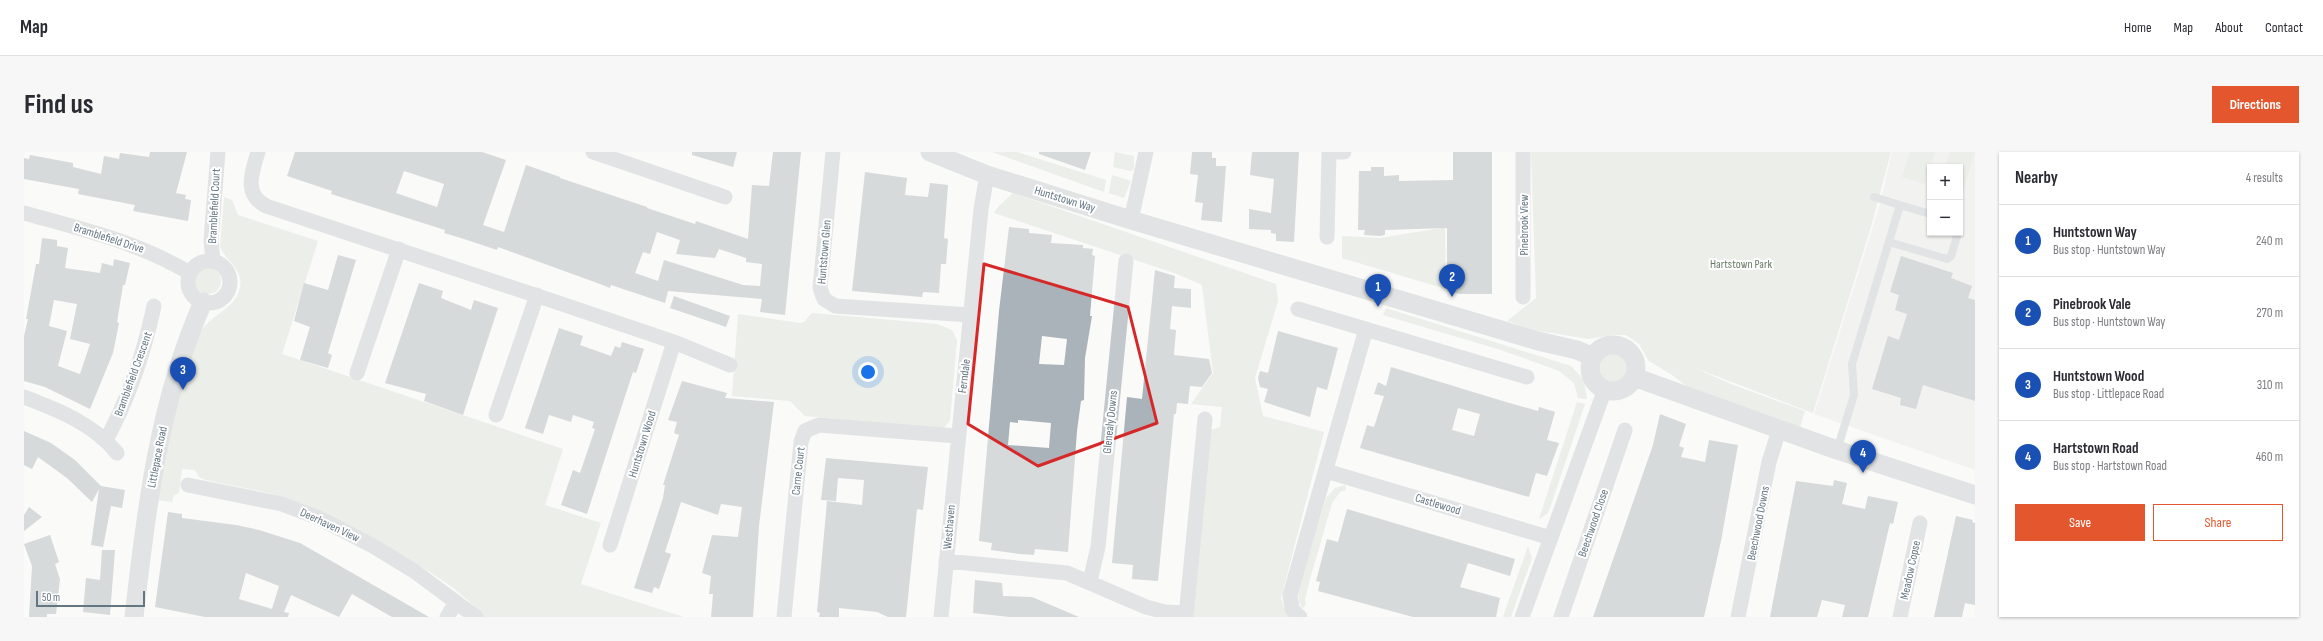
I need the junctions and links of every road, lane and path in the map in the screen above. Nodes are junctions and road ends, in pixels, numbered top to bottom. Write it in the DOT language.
graph roads {
  1 [pos="218,152"];
  2 [pos="258,152"];
  3 [pos="593,152"];
  4 [pos="833,152"];
  5 [pos="930,152"];
  6 [pos="1146,152"];
  7 [pos="1329,152"];
  8 [pos="1344,152"];
  9 [pos="1523,152"];
  10 [pos="987,175"];
  11 [pos="725,197"];
  12 [pos="1874,197"];
  13 [pos="1900,205"];
  14 [pos="1927,213"];
  15 [pos="24,214"];
  16 [pos="1131,220"];
  17 [pos="1957,236"];
  18 [pos="1327,237"];
  19 [pos="1889,242"];
  20 [pos="398,249"];
  21 [pos="213,261"];
  22 [pos="1126,261"];
  23 [pos="190,273"];
  24 [pos="537,295"];
  25 [pos="1523,298"];
  26 [pos="203,302"];
  27 [pos="154,306"];
  28 [pos="1298,309"];
  29 [pos="971,315"];
  30 [pos="1366,329"];
  31 [pos="674,342"];
  32 [pos="1593,357"];
  33 [pos="730,365"];
  34 [pos="357,373"];
  35 [pos="1527,377"];
  36 [pos="1634,377"];
  37 [pos="1605,389"];
  38 [pos="24,397"];
  39 [pos="496,415"];
  40 [pos="1205,419"];
  41 [pos="1625,430"];
  42 [pos="1779,430"];
  43 [pos="957,436"];
  44 [pos="106,440"];
  45 [pos="1836,450"];
  46 [pos="117,453"];
  47 [pos="1326,471"];
  48 [pos="188,485"];
  49 [pos="1975,495"];
  50 [pos="1920,523"];
  51 [pos="1551,538"];
  52 [pos="610,545"];
  53 [pos="946,561"];
  54 [pos="1090,581"];
  55 [pos="456,602"];
  56 [pos="1186,615"];
  57 [pos="134,617"];
  58 [pos="447,617"];
  59 [pos="476,617"];
  60 [pos="784,617"];
  61 [pos="941,617"];
  62 [pos="1300,617"];
  63 [pos="1522,617"];
  64 [pos="1561,617"];
  65 [pos="1738,617"];
  66 [pos="1900,617"];
  1 -- 21 [label="street, Bramblefield Court"];
  2 -- 20 [label="street"];
  3 -- 11 [label="street"];
  4 -- 29 [label="street, Huntstown Glen"];
  5 -- 10 [label="street, Huntstown Way"];
  6 -- 16 [label="street"];
  7 -- 8 [label="street"];
  7 -- 18 [label="street"];
  9 -- 25 [label="street, Pinebrook View"];
  10 -- 16 [label="street, Huntstown Way"];
  10 -- 29 [label="street, Ferndale"];
  12 -- 13 [label="lane"];
  13 -- 14 [label="lane"];
  13 -- 19 [label="lane"];
  15 -- 23 [label="street, Bramblefield Drive"];
  16 -- 32 [label="street, Huntstown Way"];
  17 -- 19 [label="lane"];
  19 -- 45 [label="lane"];
  20 -- 24 [label="street"];
  20 -- 34 [label="street"];
  21 -- 23 [label="street"];
  21 -- 26 [label="street"];
  22 -- 54 [label="street, Glenealy Downs"];
  23 -- 26 [label="street"];
  24 -- 31 [label="street"];
  24 -- 39 [label="street"];
  26 -- 57 [label="street, Littlepace Road"];
  27 -- 44 [label="street, Bramblefield Crescent"];
  28 -- 30 [label="street"];
  29 -- 43 [label="street, Ferndale"];
  30 -- 35 [label="street"];
  30 -- 47 [label="street"];
  31 -- 33 [label="street"];
  31 -- 52 [label="street, Huntstown Wood"];
  32 -- 36 [label="street"];
  32 -- 37 [label="street"];
  36 -- 37 [label="street"];
  36 -- 42 [label="street"];
  37 -- 51 [label="street"];
  38 -- 44 [label="street"];
  40 -- 56 [label="street"];
  41 -- 64 [label="street, Beechwood Close"];
  42 -- 45 [label="street"];
  42 -- 65 [label="street, Beechwood Downs"];
  43 -- 53 [label="street, Westhaven"];
  43 -- 60 [label="street, Carne Court"];
  44 -- 46 [label="street"];
  45 -- 49 [label="street"];
  47 -- 51 [label="street, Castlewood"];
  47 -- 62 [label="street"];
  48 -- 55 [label="street, Deerhaven View"];
  50 -- 66 [label="street, Meadow Copse"];
  51 -- 63 [label="street"];
  53 -- 54 [label="street"];
  53 -- 61 [label="street, Westhaven"];
  54 -- 56 [label="street"];
  55 -- 58 [label="street"];
  55 -- 59 [label="street, Deerhaven View"];
}
